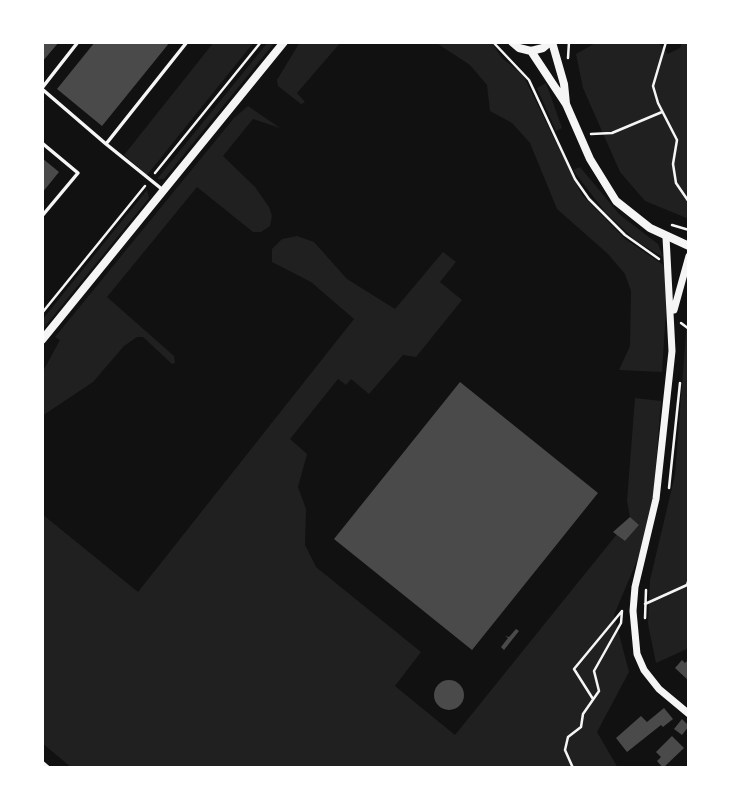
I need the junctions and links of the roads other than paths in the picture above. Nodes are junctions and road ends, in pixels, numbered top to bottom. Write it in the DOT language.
graph roads {
  1 [pos="78,42"];
  2 [pos="187,42"];
  3 [pos="284,42"];
  4 [pos="512,42"];
  5 [pos="551,42"];
  6 [pos="531,51"];
  7 [pos="42,89"];
  8 [pos="566,104"];
  9 [pos="42,143"];
  10 [pos="106,144"];
  11 [pos="164,191"];
  12 [pos="42,216"];
  13 [pos="666,237"];
  14 [pos="689,246"];
  15 [pos="689,257"];
  16 [pos="672,317"];
  17 [pos="42,340"];
  18 [pos="689,714"];
  19 [pos="42,762"];
  20 [pos="49,768"];
  1 -- 7 [label="lane"];
  2 -- 10 [label="lane"];
  3 -- 11 [label="street"];
  4 -- 6 [label="street"];
  5 -- 6 [label="street"];
  5 -- 8 [label="street"];
  6 -- 8 [label="street"];
  7 -- 10 [label="lane"];
  8 -- 13 [label="street"];
  9 -- 12 [label="lane"];
  10 -- 11 [label="lane"];
  11 -- 17 [label="street"];
  13 -- 14 [label="street"];
  13 -- 16 [label="street"];
  15 -- 16 [label="street"];
  16 -- 18 [label="street"];
  19 -- 20 [label="lane"];
}
